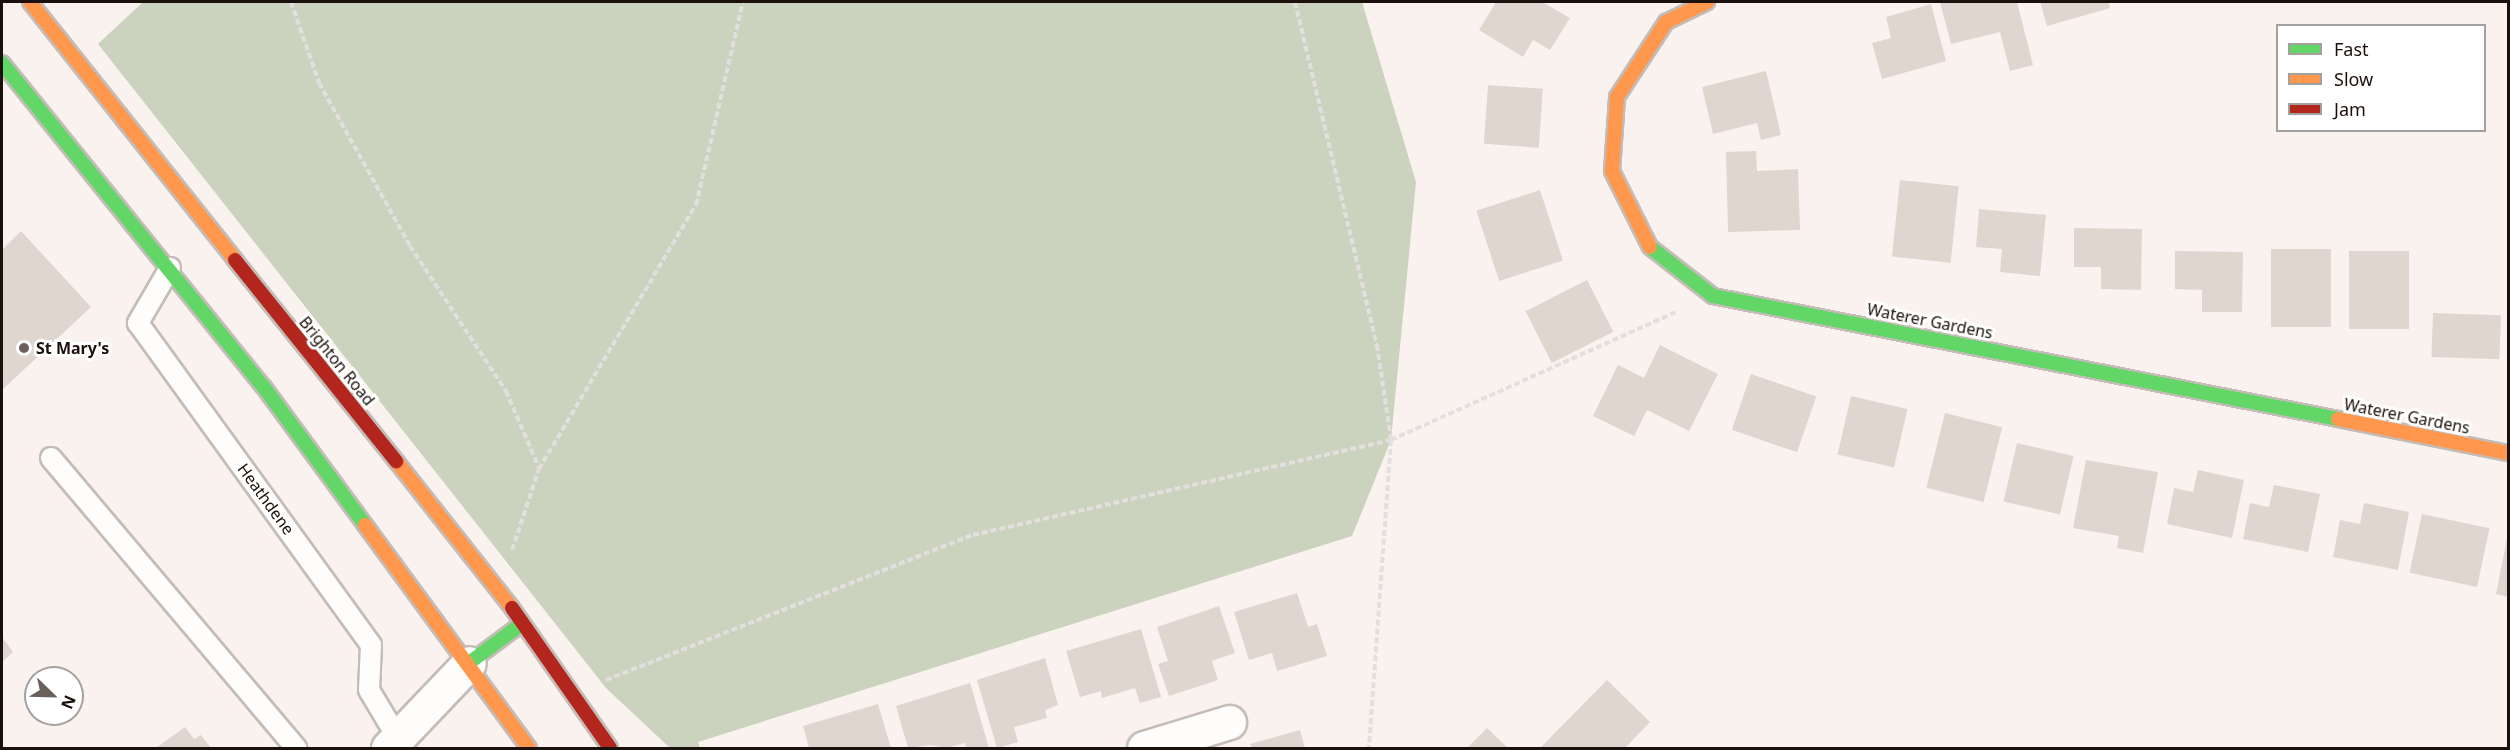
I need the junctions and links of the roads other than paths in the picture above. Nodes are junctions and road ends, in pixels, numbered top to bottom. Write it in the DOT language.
graph roads {
  1 [pos="30,2"];
  2 [pos="1707,2"];
  3 [pos="2,63"];
  4 [pos="170,268"];
  5 [pos="2508,453"];
  6 [pos="51,458"];
  7 [pos="520,625"];
  8 [pos="469,663"];
  9 [pos="1229,722"];
  10 [pos="392,743"];
  11 [pos="296,748"];
  12 [pos="530,748"];
  13 [pos="610,748"];
  14 [pos="1144,748"];
  1 -- 7 [label="main road, Brighton Road"];
  2 -- 5 [label="main road, Waterer Gardens"];
  3 -- 4 [label="main road"];
  4 -- 8 [label="main road"];
  4 -- 10 [label="lane, Heathdene"];
  6 -- 11 [label="lane"];
  7 -- 8 [label="main road"];
  7 -- 13 [label="main road, Brighton Road"];
  8 -- 10 [label="street"];
  8 -- 12 [label="main road"];
  9 -- 14 [label="street"];
}
